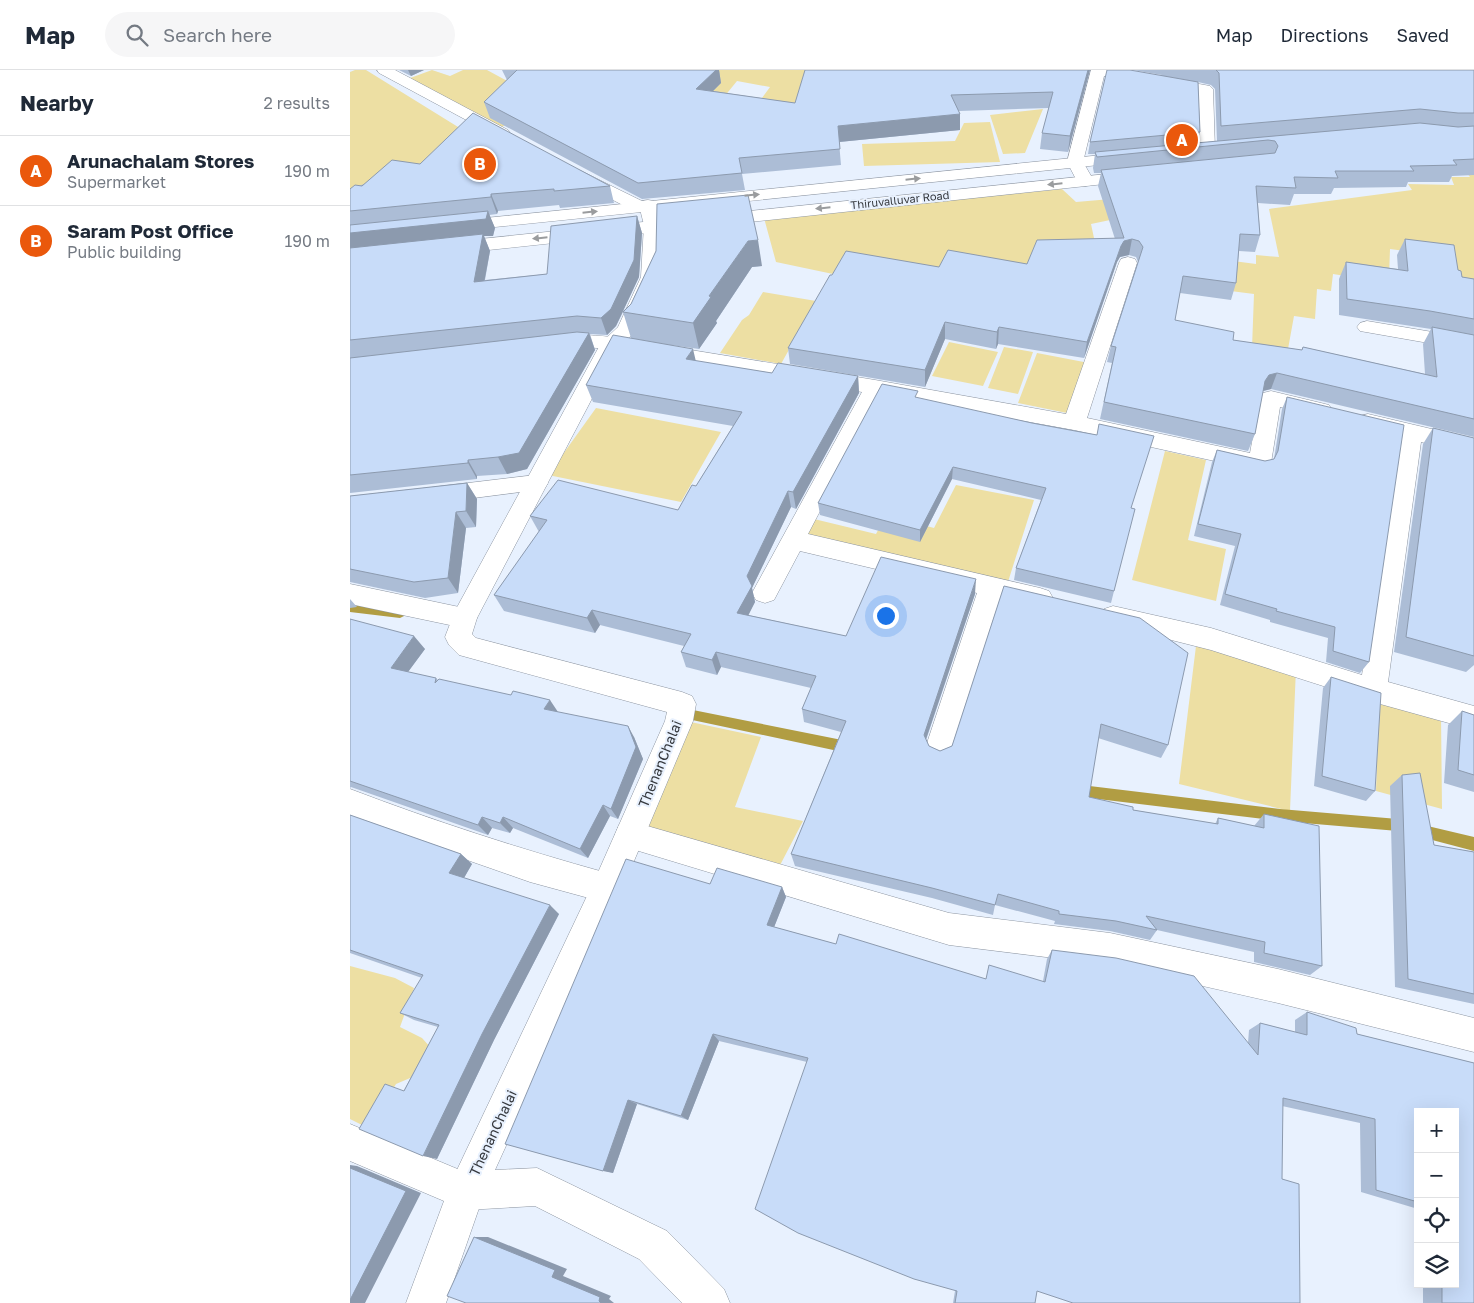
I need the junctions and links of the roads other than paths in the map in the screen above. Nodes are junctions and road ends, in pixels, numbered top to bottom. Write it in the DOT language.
graph roads {
  1 [pos="384,70"];
  2 [pos="1098,70"];
  3 [pos="512,139"];
  4 [pos="1226,148"];
  5 [pos="1207,150"];
  6 [pos="1188,152"];
  7 [pos="1150,155"];
  8 [pos="1074,162"];
  9 [pos="564,166"];
  10 [pos="1153,174"];
  11 [pos="1085,181"];
  12 [pos="647,213"];
  13 [pos="437,228"];
  14 [pos="437,250"];
  15 [pos="1128,263"];
  16 [pos="1367,327"];
  17 [pos="612,343"];
  18 [pos="537,344"];
  19 [pos="1474,345"];
  20 [pos="876,387"];
  21 [pos="1074,423"];
  22 [pos="1411,431"];
  23 [pos="1474,447"];
  24 [pos="536,483"];
  25 [pos="416,497"];
  26 [pos="793,540"];
  27 [pos="992,587"];
  28 [pos="765,593"];
  29 [pos="350,594"];
  30 [pos="1058,603"];
  31 [pos="1087,610"];
  32 [pos="464,618"];
  33 [pos="1373,690"];
  34 [pos="1474,718"];
  35 [pos="939,749"];
  36 [pos="350,803"];
  37 [pos="630,835"];
  38 [pos="607,888"];
  39 [pos="1474,1036"];
  40 [pos="350,1142"];
  41 [pos="466,1191"];
  42 [pos="426,1303"];
  43 [pos="710,1303"];
  1 -- 3 [label="street"];
  2 -- 5 [label="street"];
  2 -- 8 [label="street"];
  4 -- 5 [label="street"];
  5 -- 6 [label="street"];
  7 -- 8 [label="street, Thiruvalluvar Road"];
  8 -- 11 [label="street"];
  12 -- 8 [label="street, Thiruvalluvar Road, one-way"];
  9 -- 12 [label="street"];
  10 -- 11 [label="street, Thiruvalluvar Road"];
  11 -- 12 [label="street, Thiruvalluvar Road, one-way"];
  13 -- 12 [label="street, Thiruvalluvar Road, one-way"];
  12 -- 14 [label="street, Thiruvalluvar Road, one-way"];
  12 -- 17 [label="street, ThenanChalai"];
  15 -- 21 [label="street"];
  16 -- 19 [label="street"];
  17 -- 18 [label="street"];
  17 -- 20 [label="street"];
  17 -- 24 [label="street, ThenanChalai"];
  20 -- 21 [label="street"];
  20 -- 26 [label="street"];
  21 -- 22 [label="street"];
  22 -- 23 [label="street"];
  22 -- 33 [label="street"];
  24 -- 25 [label="street"];
  24 -- 32 [label="street, ThenanChalai"];
  26 -- 27 [label="street"];
  26 -- 28 [label="street"];
  27 -- 30 [label="street"];
  27 -- 35 [label="street"];
  29 -- 32 [label="street"];
  31 -- 33 [label="street"];
  32 -- 37 [label="street, ThenanChalai"];
  33 -- 34 [label="street"];
  36 -- 38 [label="street"];
  37 -- 38 [label="street, ThenanChalai"];
  37 -- 39 [label="street"];
  38 -- 41 [label="street, ThenanChalai"];
  40 -- 41 [label="street"];
  41 -- 42 [label="street"];
  41 -- 43 [label="street, ThenanChalai"];
}
